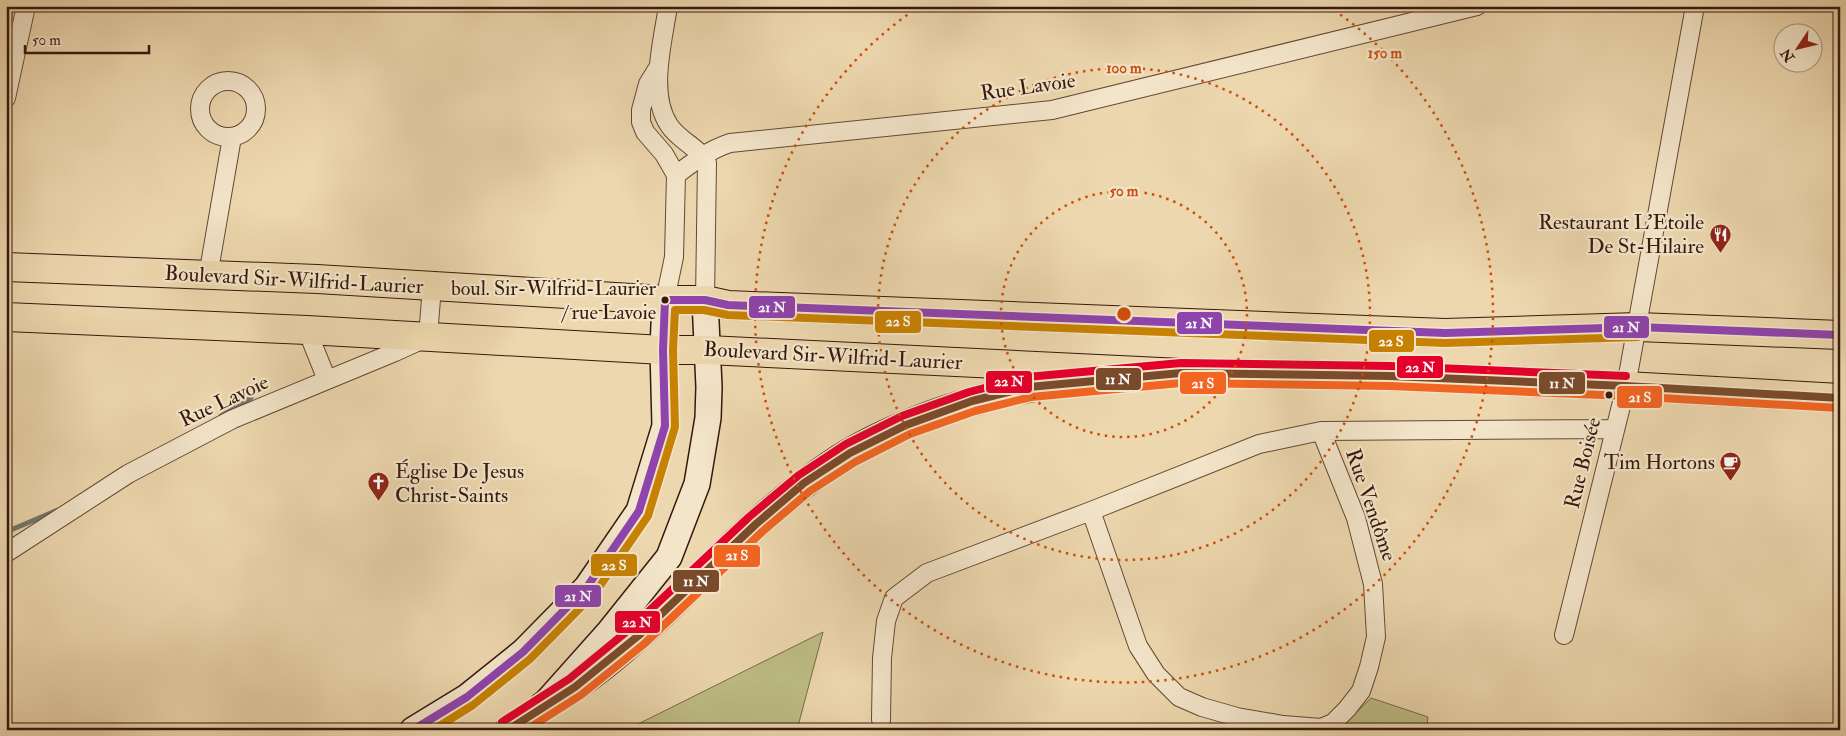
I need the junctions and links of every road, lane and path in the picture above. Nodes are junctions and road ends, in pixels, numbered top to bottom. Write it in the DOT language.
graph roads {
  1 [pos="26,6"];
  2 [pos="668,6"];
  3 [pos="1477,6"];
  4 [pos="1695,6"];
  5 [pos="1452,10"];
  6 [pos="13,31"];
  7 [pos="660,66"];
  8 [pos="6,98"];
  9 [pos="232,137"];
  10 [pos="703,154"];
  11 [pos="676,175"];
  12 [pos="6,267"];
  13 [pos="208,276"];
  14 [pos="432,286"];
  15 [pos="666,300"];
  16 [pos="705,300"];
  17 [pos="6,317"];
  18 [pos="1638,328"];
  19 [pos="307,330"];
  20 [pos="1840,335"];
  21 [pos="428,337"];
  22 [pos="663,350"];
  23 [pos="708,350"];
  24 [pos="1181,373"];
  25 [pos="327,380"];
  26 [pos="1626,386"];
  27 [pos="1840,398"];
  28 [pos="1615,429"];
  29 [pos="1321,432"];
  30 [pos="1091,511"];
  31 [pos="6,552"];
  32 [pos="1564,635"];
  33 [pos="543,706"];
  34 [pos="881,720"];
  35 [pos="413,730"];
  36 [pos="508,730"];
  1 -- 6 [label="street"];
  2 -- 7 [label="street"];
  3 -- 5 [label="street, Rue Lavoie"];
  4 -- 18 [label="street, Rue Boisée"];
  5 -- 10 [label="street, Rue Lavoie"];
  6 -- 8 [label="street"];
  7 -- 10 [label="street"];
  7 -- 11 [label="street"];
  9 -- 13 [label="street"];
  10 -- 11 [label="street, Rue Lavoie"];
  10 -- 16 [label="street"];
  11 -- 15 [label="street"];
  12 -- 13 [label="main road, Boulevard Sir-Wilfrid-Laurier"];
  13 -- 14 [label="main road, Boulevard Sir-Wilfrid-Laurier"];
  14 -- 15 [label="main road, Boulevard Sir-Wilfrid-Laurier"];
  14 -- 21 [label="street"];
  15 -- 16 [label="main road, Boulevard Sir-Wilfrid-Laurier"];
  15 -- 22 [label="street"];
  16 -- 18 [label="main road, Boulevard Sir-Wilfrid-Laurier"];
  16 -- 23 [label="street"];
  17 -- 19 [label="main road, Boulevard Sir-Wilfrid-Laurier"];
  18 -- 20 [label="main road, Boulevard Sir-Wilfrid-Laurier"];
  18 -- 26 [label="street, Rue Boisée"];
  19 -- 21 [label="main road, Boulevard Sir-Wilfrid-Laurier"];
  19 -- 25 [label="street"];
  21 -- 22 [label="main road, Boulevard Sir-Wilfrid-Laurier"];
  21 -- 25 [label="street, Rue Lavoie"];
  22 -- 23 [label="main road, Boulevard Sir-Wilfrid-Laurier"];
  22 -- 35 [label="street"];
  23 -- 24 [label="main road, Boulevard Sir-Wilfrid-Laurier"];
  23 -- 33 [label="street"];
  24 -- 26 [label="main road, Boulevard Sir-Wilfrid-Laurier"];
  24 -- 33 [label="main road"];
  25 -- 31 [label="street, Rue Lavoie"];
  26 -- 27 [label="main road, Boulevard Sir-Wilfrid-Laurier"];
  26 -- 28 [label="street, Rue Boisée"];
  28 -- 29 [label="street, Rue Vendôme"];
  28 -- 32 [label="street, Rue Boisée"];
  29 -- 30 [label="street, Rue Vendôme"];
  29 -- 30 [label="street, Rue Vendôme"];
  30 -- 34 [label="street, Rue Vendôme"];
  33 -- 36 [label="street"];
}
